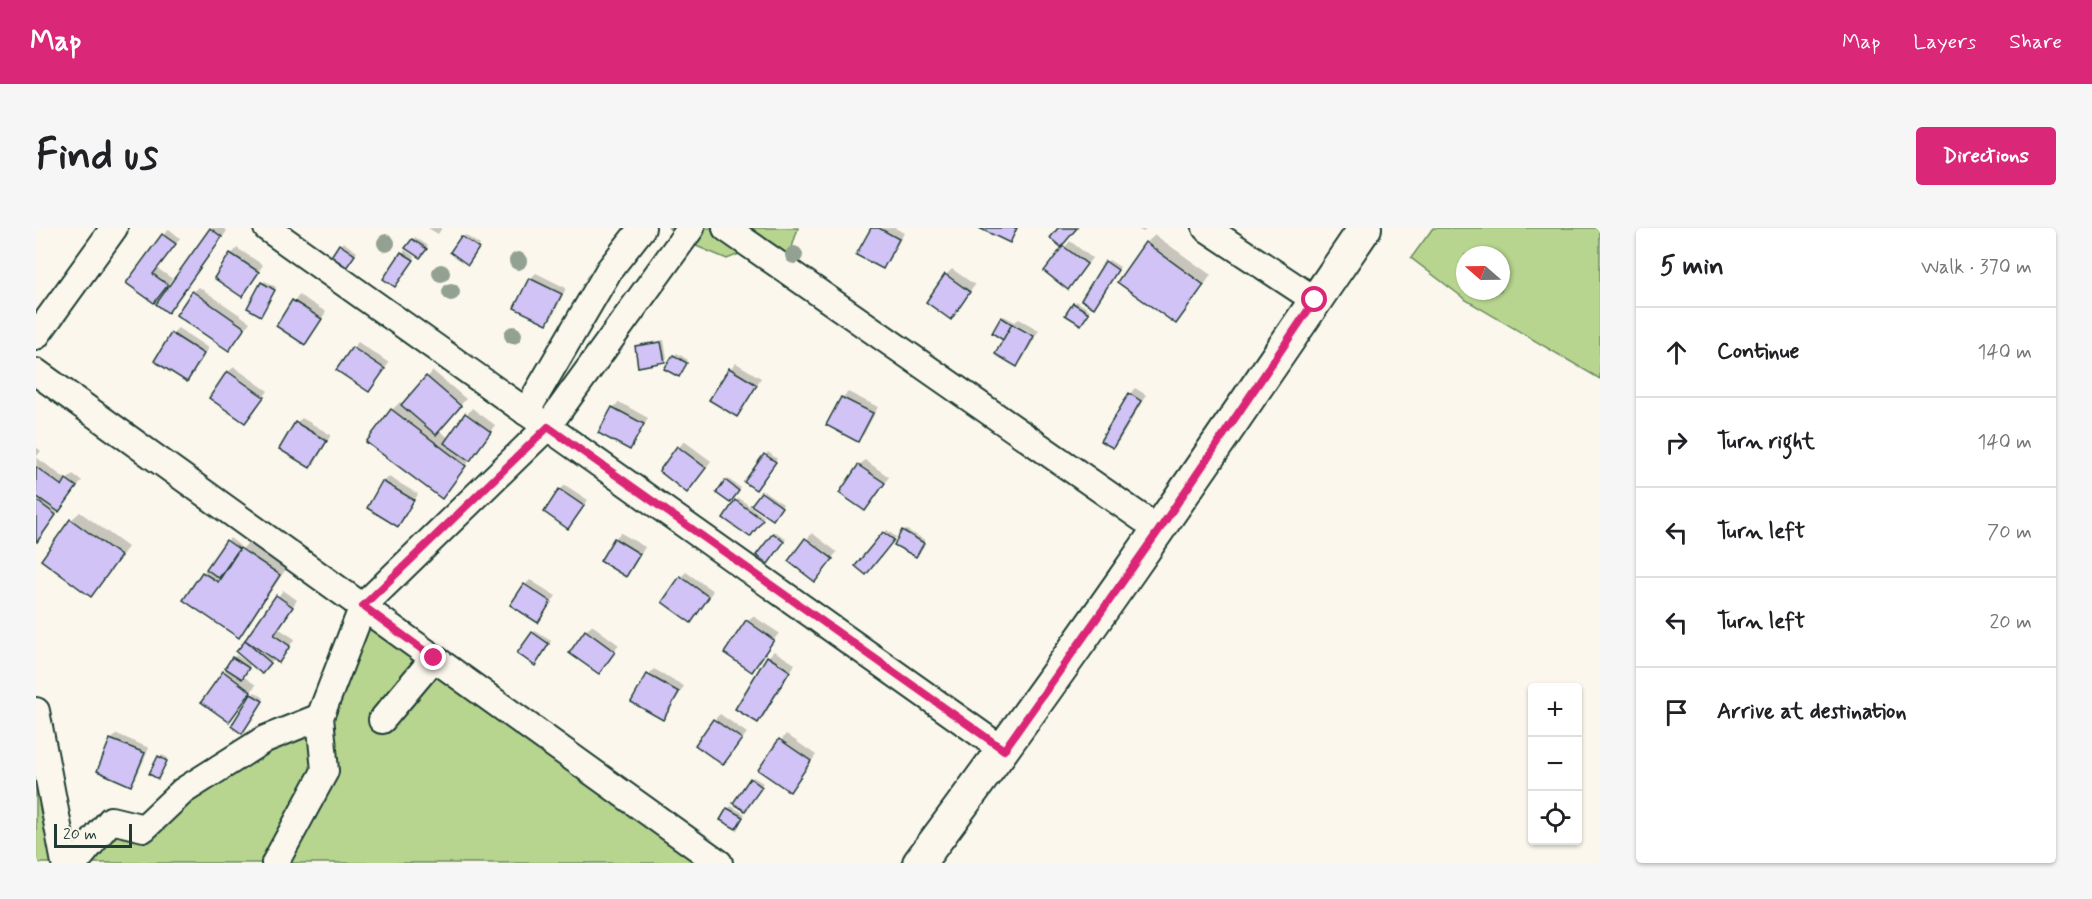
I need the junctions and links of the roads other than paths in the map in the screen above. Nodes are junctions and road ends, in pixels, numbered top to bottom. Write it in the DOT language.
graph roads {
  1 [pos="114,228"];
  2 [pos="267,228"];
  3 [pos="642,228"];
  4 [pos="691,228"];
  5 [pos="726,228"];
  6 [pos="1206,228"];
  7 [pos="1365,228"];
  8 [pos="1315,300"];
  9 [pos="36,336"];
  10 [pos="36,372"];
  11 [pos="526,412"];
  12 [pos="548,427"];
  13 [pos="1159,530"];
  14 [pos="363,606"];
  15 [pos="434,658"];
  16 [pos="36,711"];
  17 [pos="320,717"];
  18 [pos="382,720"];
  19 [pos="1004,750"];
  20 [pos="65,863"];
  21 [pos="75,863"];
  22 [pos="275,863"];
  23 [pos="719,863"];
  24 [pos="919,863"];
  1 -- 9 [label="street"];
  2 -- 11 [label="street"];
  3 -- 11 [label="street"];
  4 -- 12 [label="street"];
  5 -- 13 [label="street"];
  6 -- 8 [label="street"];
  7 -- 8 [label="main road"];
  8 -- 13 [label="main road"];
  10 -- 14 [label="street"];
  11 -- 12 [label="street"];
  12 -- 14 [label="street"];
  12 -- 19 [label="street"];
  13 -- 19 [label="main road"];
  14 -- 15 [label="street"];
  14 -- 17 [label="street"];
  15 -- 18 [label="street"];
  15 -- 23 [label="street"];
  16 -- 20 [label="street"];
  17 -- 21 [label="street"];
  17 -- 22 [label="street"];
  19 -- 24 [label="main road"];
}
